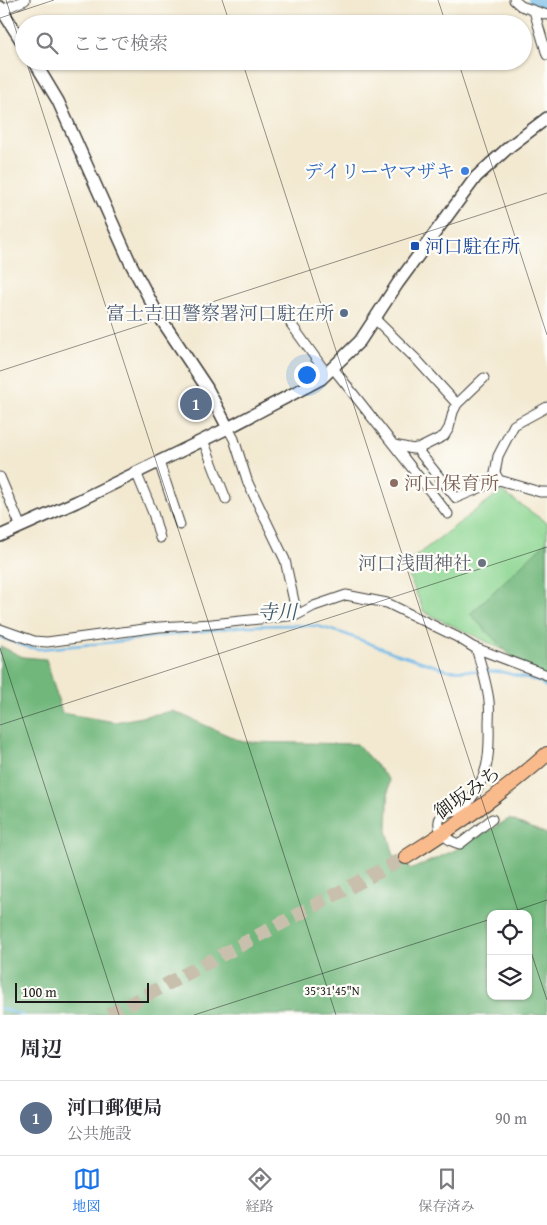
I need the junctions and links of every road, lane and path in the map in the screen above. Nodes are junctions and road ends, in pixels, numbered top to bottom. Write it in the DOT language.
graph roads {
  1 [pos="25,0"];
  2 [pos="514,0"];
  3 [pos="1,8"];
  4 [pos="534,11"];
  5 [pos="547,15"];
  6 [pos="15,31"];
  7 [pos="547,55"];
  8 [pos="39,70"];
  9 [pos="547,118"];
  10 [pos="375,320"];
  11 [pos="291,324"];
  12 [pos="330,371"];
  13 [pos="484,378"];
  14 [pos="457,404"];
  15 [pos="547,407"];
  16 [pos="228,428"];
  17 [pos="203,440"];
  18 [pos="394,445"];
  19 [pos="416,448"];
  20 [pos="159,462"];
  21 [pos="136,472"];
  22 [pos="0,477"];
  23 [pos="498,480"];
  24 [pos="547,492"];
  25 [pos="226,499"];
  26 [pos="448,514"];
  27 [pos="180,525"];
  28 [pos="20,527"];
  29 [pos="0,536"];
  30 [pos="160,538"];
  31 [pos="297,615"];
  32 [pos="0,629"];
  33 [pos="476,648"];
  34 [pos="547,675"];
  35 [pos="547,754"];
  36 [pos="492,819"];
  37 [pos="442,834"];
  38 [pos="406,856"];
  1 -- 3 [label="street"];
  2 -- 4 [label="street"];
  3 -- 6 [label="street"];
  4 -- 5 [label="street"];
  4 -- 7 [label="street"];
  8 -- 16 [label="street"];
  9 -- 10 [label="street"];
  10 -- 12 [label="street"];
  10 -- 14 [label="street"];
  11 -- 12 [label="street"];
  12 -- 16 [label="street"];
  12 -- 18 [label="street"];
  13 -- 14 [label="street"];
  14 -- 19 [label="street"];
  15 -- 23 [label="street"];
  16 -- 17 [label="street"];
  16 -- 31 [label="street"];
  17 -- 20 [label="street"];
  17 -- 25 [label="street"];
  18 -- 19 [label="street"];
  18 -- 26 [label="street"];
  19 -- 23 [label="street"];
  20 -- 21 [label="street"];
  20 -- 27 [label="street"];
  21 -- 28 [label="street"];
  21 -- 30 [label="street"];
  22 -- 28 [label="street"];
  23 -- 24 [label="street"];
  28 -- 29 [label="street"];
  31 -- 32 [label="street"];
  31 -- 33 [label="street"];
  33 -- 34 [label="street"];
  33 -- 37 [label="street"];
  35 -- 37 [label="highway, 御坂みち"];
  36 -- 37 [label="street"];
  37 -- 38 [label="highway, 御坂みち"];
}
